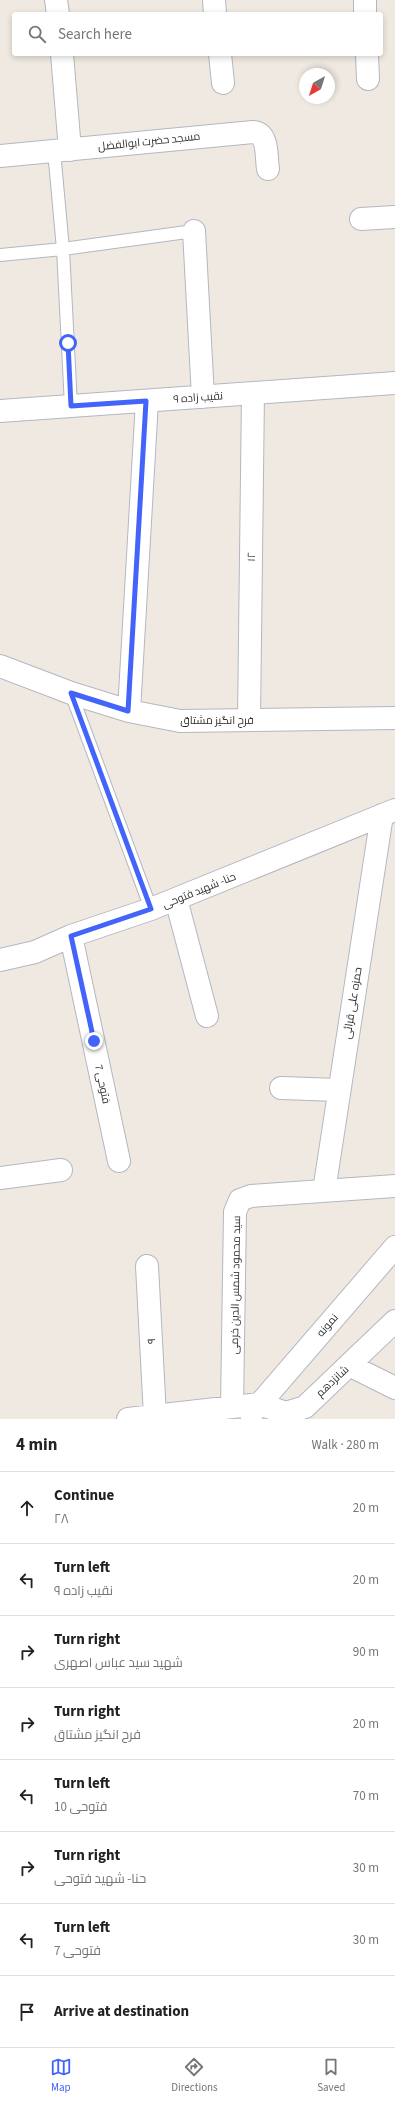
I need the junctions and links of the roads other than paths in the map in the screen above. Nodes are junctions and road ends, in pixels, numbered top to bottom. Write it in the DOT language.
graph roads {
  1 [pos="56,0"];
  2 [pos="214,0"];
  3 [pos="364,0"];
  4 [pos="58,12"];
  5 [pos="216,12"];
  6 [pos="365,12"];
  7 [pos="62,56"];
  8 [pos="220,56"];
  9 [pos="367,56"];
  10 [pos="368,79"];
  11 [pos="223,83"];
  12 [pos="62,150"];
  13 [pos="0,156"];
  14 [pos="268,169"];
  15 [pos="395,218"];
  16 [pos="361,219"];
  17 [pos="194,231"];
  18 [pos="63,249"];
  19 [pos="0,255"];
  20 [pos="395,383"];
  21 [pos="252,393"];
  22 [pos="203,397"];
  23 [pos="146,401"];
  24 [pos="71,406"];
  25 [pos="0,411"];
  26 [pos="0,666"];
  27 [pos="71,693"];
  28 [pos="128,711"];
  29 [pos="395,718"];
  30 [pos="249,720"];
  31 [pos="388,812"];
  32 [pos="176,899"];
  33 [pos="151,909"];
  34 [pos="71,936"];
  35 [pos="0,960"];
  36 [pos="207,1016"];
  37 [pos="281,1088"];
  38 [pos="339,1090"];
  39 [pos="119,1162"];
  40 [pos="61,1170"];
  41 [pos="0,1178"];
  42 [pos="395,1186"];
  43 [pos="324,1191"];
  44 [pos="395,1247"];
  45 [pos="147,1266"];
  46 [pos="395,1321"];
  47 [pos="349,1365"];
  48 [pos="395,1388"];
  49 [pos="246,1410"];
  50 [pos="155,1416"];
  51 [pos="128,1419"];
  1 -- 4 [label="street"];
  2 -- 5 [label="street"];
  3 -- 6 [label="street"];
  7 -- 12 [label="street"];
  8 -- 11 [label="street"];
  9 -- 10 [label="street"];
  12 -- 13 [label="street, مسجد حضرت ابوالفضل"];
  12 -- 14 [label="street, مسجد حضرت ابوالفضل"];
  12 -- 18 [label="lane"];
  15 -- 16 [label="street"];
  17 -- 18 [label="lane"];
  17 -- 22 [label="street"];
  18 -- 19 [label="lane"];
  18 -- 24 [label="lane"];
  20 -- 21 [label="street, نقیب زاده ۹"];
  21 -- 22 [label="street, نقیب زاده ۹"];
  21 -- 30 [label="street, ۱۲"];
  22 -- 23 [label="street, نقیب زاده ۹"];
  23 -- 24 [label="street, نقیب زاده ۹"];
  23 -- 28 [label="street"];
  24 -- 25 [label="street, نقیب زاده ۹"];
  26 -- 27 [label="street, فرح انگیز مشتاق"];
  27 -- 28 [label="street, فرح انگیز مشتاق"];
  27 -- 33 [label="lane"];
  28 -- 30 [label="street, فرح انگیز مشتاق"];
  29 -- 30 [label="street, فرح انگیز مشتاق"];
  31 -- 32 [label="street, حنا- شهید فتوحی"];
  31 -- 38 [label="street, حمزه علی قرائی"];
  32 -- 33 [label="street, حنا- شهید فتوحی"];
  32 -- 36 [label="street"];
  33 -- 34 [label="street, حنا- شهید فتوحی"];
  34 -- 35 [label="street, حنا- شهید فتوحی"];
  34 -- 39 [label="street, فتوحی 7"];
  37 -- 38 [label="street"];
  38 -- 43 [label="street, حمزه علی قرائی"];
  40 -- 41 [label="street"];
  42 -- 43 [label="street, سید محمود شمس الدین خرمی"];
  43 -- 49 [label="street, سید محمود شمس الدین خرمی"];
  44 -- 49 [label="street, نمونه"];
  45 -- 50 [label="street, ۹"];
  46 -- 47 [label="street, شانزدهم"];
  47 -- 48 [label="street"];
  47 -- 49 [label="street, شانزدهم"];
  49 -- 50 [label="street"];
  50 -- 51 [label="street"];
}
